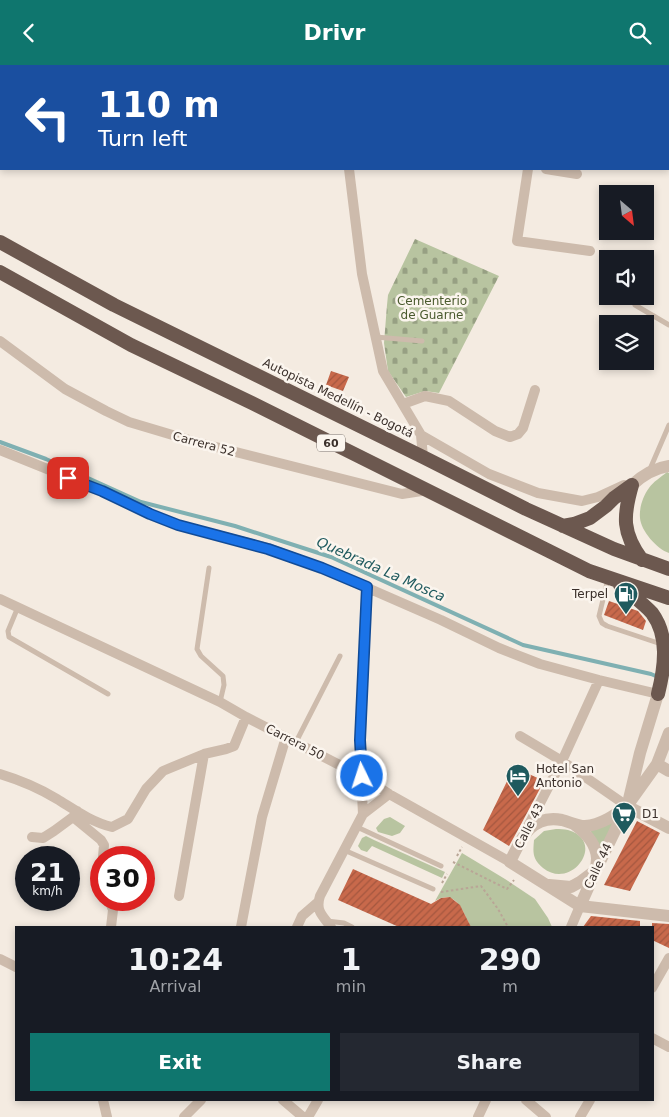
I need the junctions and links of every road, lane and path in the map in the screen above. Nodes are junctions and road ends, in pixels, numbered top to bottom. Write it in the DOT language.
graph roads {
  1 [pos="349,170"];
  2 [pos="528,170"];
  3 [pos="552,170"];
  4 [pos="577,174"];
  5 [pos="0,242"];
  6 [pos="590,251"];
  7 [pos="0,272"];
  8 [pos="635,305"];
  9 [pos="669,325"];
  10 [pos="376,337"];
  11 [pos="0,341"];
  12 [pos="422,341"];
  13 [pos="535,390"];
  14 [pos="403,404"];
  15 [pos="669,425"];
  16 [pos="421,435"];
  17 [pos="0,450"];
  18 [pos="423,457"];
  19 [pos="669,466"];
  20 [pos="640,478"];
  21 [pos="428,490"];
  22 [pos="563,526"];
  23 [pos="642,560"];
  24 [pos="209,567"];
  25 [pos="669,569"];
  26 [pos="611,579"];
  27 [pos="367,587"];
  28 [pos="669,598"];
  29 [pos="0,599"];
  30 [pos="18,607"];
  31 [pos="666,652"];
  32 [pos="340,656"];
  33 [pos="599,680"];
  34 [pos="659,691"];
  35 [pos="108,694"];
  36 [pos="220,701"];
  37 [pos="246,717"];
  38 [pos="669,733"];
  39 [pos="286,737"];
  40 [pos="520,737"];
  41 [pos="296,742"];
  42 [pos="204,754"];
  43 [pos="562,761"];
  44 [pos="657,764"];
  45 [pos="669,771"];
  46 [pos="0,774"];
  47 [pos="362,776"];
  48 [pos="389,795"];
  49 [pos="627,806"];
  50 [pos="75,814"];
  51 [pos="363,814"];
  52 [pos="575,825"];
  53 [pos="357,827"];
  54 [pos="669,828"];
  55 [pos="523,836"];
  56 [pos="32,837"];
  57 [pos="104,846"];
  58 [pos="462,847"];
  59 [pos="344,850"];
  60 [pos="457,856"];
  61 [pos="454,863"];
  62 [pos="441,866"];
  63 [pos="516,866"];
  64 [pos="596,870"];
  65 [pos="447,874"];
  66 [pos="442,883"];
  67 [pos="543,883"];
  68 [pos="435,891"];
  69 [pos="179,896"];
  70 [pos="318,903"];
  71 [pos="580,906"];
  72 [pos="113,911"];
  73 [pos="669,916"];
  74 [pos="329,924"];
  75 [pos="111,926"];
  76 [pos="241,926"];
  77 [pos="297,926"];
  78 [pos="350,926"];
  79 [pos="507,926"];
  80 [pos="571,926"];
  81 [pos="669,958"];
  82 [pos="0,959"];
  83 [pos="15,966"];
  84 [pos="654,984"];
  85 [pos="654,1039"];
  86 [pos="669,1047"];
  87 [pos="103,1101"];
  88 [pos="201,1101"];
  89 [pos="284,1101"];
  90 [pos="317,1101"];
  91 [pos="486,1101"];
  92 [pos="527,1101"];
  93 [pos="589,1101"];
  94 [pos="107,1117"];
  95 [pos="184,1117"];
  96 [pos="303,1117"];
  97 [pos="308,1117"];
  98 [pos="478,1117"];
  99 [pos="546,1117"];
  100 [pos="580,1117"];
  1 -- 10 [label="street"];
  2 -- 6 [label="street"];
  3 -- 4 [label="street"];
  5 -- 18 [label="highway, Autopista Medellín - Bogotá / 60"];
  7 -- 21 [label="highway, 60"];
  8 -- 9 [label="lane"];
  10 -- 12 [label="lane"];
  10 -- 14 [label="street"];
  11 -- 21 [label="street, Carrera 52"];
  13 -- 14 [label="street"];
  14 -- 16 [label="street"];
  15 -- 20 [label="lane"];
  16 -- 18 [label="street"];
  16 -- 20 [label="street"];
  17 -- 27 [label="street"];
  18 -- 22 [label="highway, Autopista Medellín - Bogotá / 60"];
  19 -- 20 [label="street"];
  20 -- 22 [label="highway"];
  20 -- 23 [label="highway"];
  21 -- 26 [label="highway, 60"];
  22 -- 23 [label="highway, Autopista Medellín - Bogotá / 60"];
  23 -- 25 [label="highway, Autopista Medellín - Bogotá / 60"];
  24 -- 36 [label="lane"];
  26 -- 28 [label="highway, 60"];
  26 -- 31 [label="highway"];
  26 -- 31 [label="lane"];
  27 -- 33 [label="street"];
  27 -- 47 [label="street"];
  29 -- 30 [label="street, Carrera 50"];
  30 -- 35 [label="lane"];
  30 -- 36 [label="street, Carrera 50"];
  31 -- 34 [label="highway"];
  32 -- 41 [label="lane"];
  33 -- 34 [label="street"];
  33 -- 43 [label="street, Calle 43"];
  34 -- 49 [label="street, Calle 44"];
  36 -- 37 [label="street, Carrera 50"];
  37 -- 39 [label="street, Carrera 50"];
  37 -- 42 [label="street"];
  38 -- 44 [label="street, Calle 44"];
  39 -- 41 [label="street, Carrera 50"];
  39 -- 76 [label="street"];
  40 -- 43 [label="street"];
  41 -- 47 [label="street, Carrera 50"];
  42 -- 50 [label="street"];
  42 -- 69 [label="street"];
  43 -- 49 [label="street"];
  43 -- 55 [label="street, Calle 43"];
  44 -- 45 [label="street"];
  44 -- 49 [label="street, Calle 44"];
  46 -- 50 [label="street"];
  47 -- 48 [label="street, Carrera 50"];
  47 -- 51 [label="street"];
  48 -- 51 [label="street"];
  48 -- 63 [label="street, Carrera 50"];
  49 -- 52 [label="street"];
  49 -- 54 [label="street"];
  49 -- 64 [label="street, Calle 44"];
  50 -- 56 [label="street"];
  50 -- 57 [label="street"];
  51 -- 53 [label="street"];
  52 -- 55 [label="street"];
  52 -- 64 [label="street"];
  53 -- 59 [label="street"];
  53 -- 62 [label="lane"];
  55 -- 63 [label="street, Calle 43"];
  55 -- 67 [label="street"];
  58 -- 60 [label="path"];
  59 -- 68 [label="lane"];
  59 -- 70 [label="street"];
  61 -- 63 [label="path"];
  63 -- 67 [label="street, Carrera 50"];
  64 -- 67 [label="street"];
  64 -- 71 [label="street, Calle 44"];
  65 -- 66 [label="path"];
  67 -- 71 [label="street, Carrera 50"];
  68 -- 79 [label="path"];
  70 -- 74 [label="street"];
  70 -- 77 [label="street"];
  71 -- 73 [label="street, Carrera 50"];
  71 -- 80 [label="street, Calle 44"];
  72 -- 75 [label="street"];
  74 -- 78 [label="lane"];
  81 -- 84 [label="street"];
  82 -- 83 [label="street"];
  85 -- 86 [label="street"];
  87 -- 94 [label="street"];
  88 -- 95 [label="street"];
  89 -- 96 [label="street"];
  90 -- 97 [label="street"];
  91 -- 98 [label="street"];
  92 -- 99 [label="street"];
  93 -- 100 [label="street"];
}
